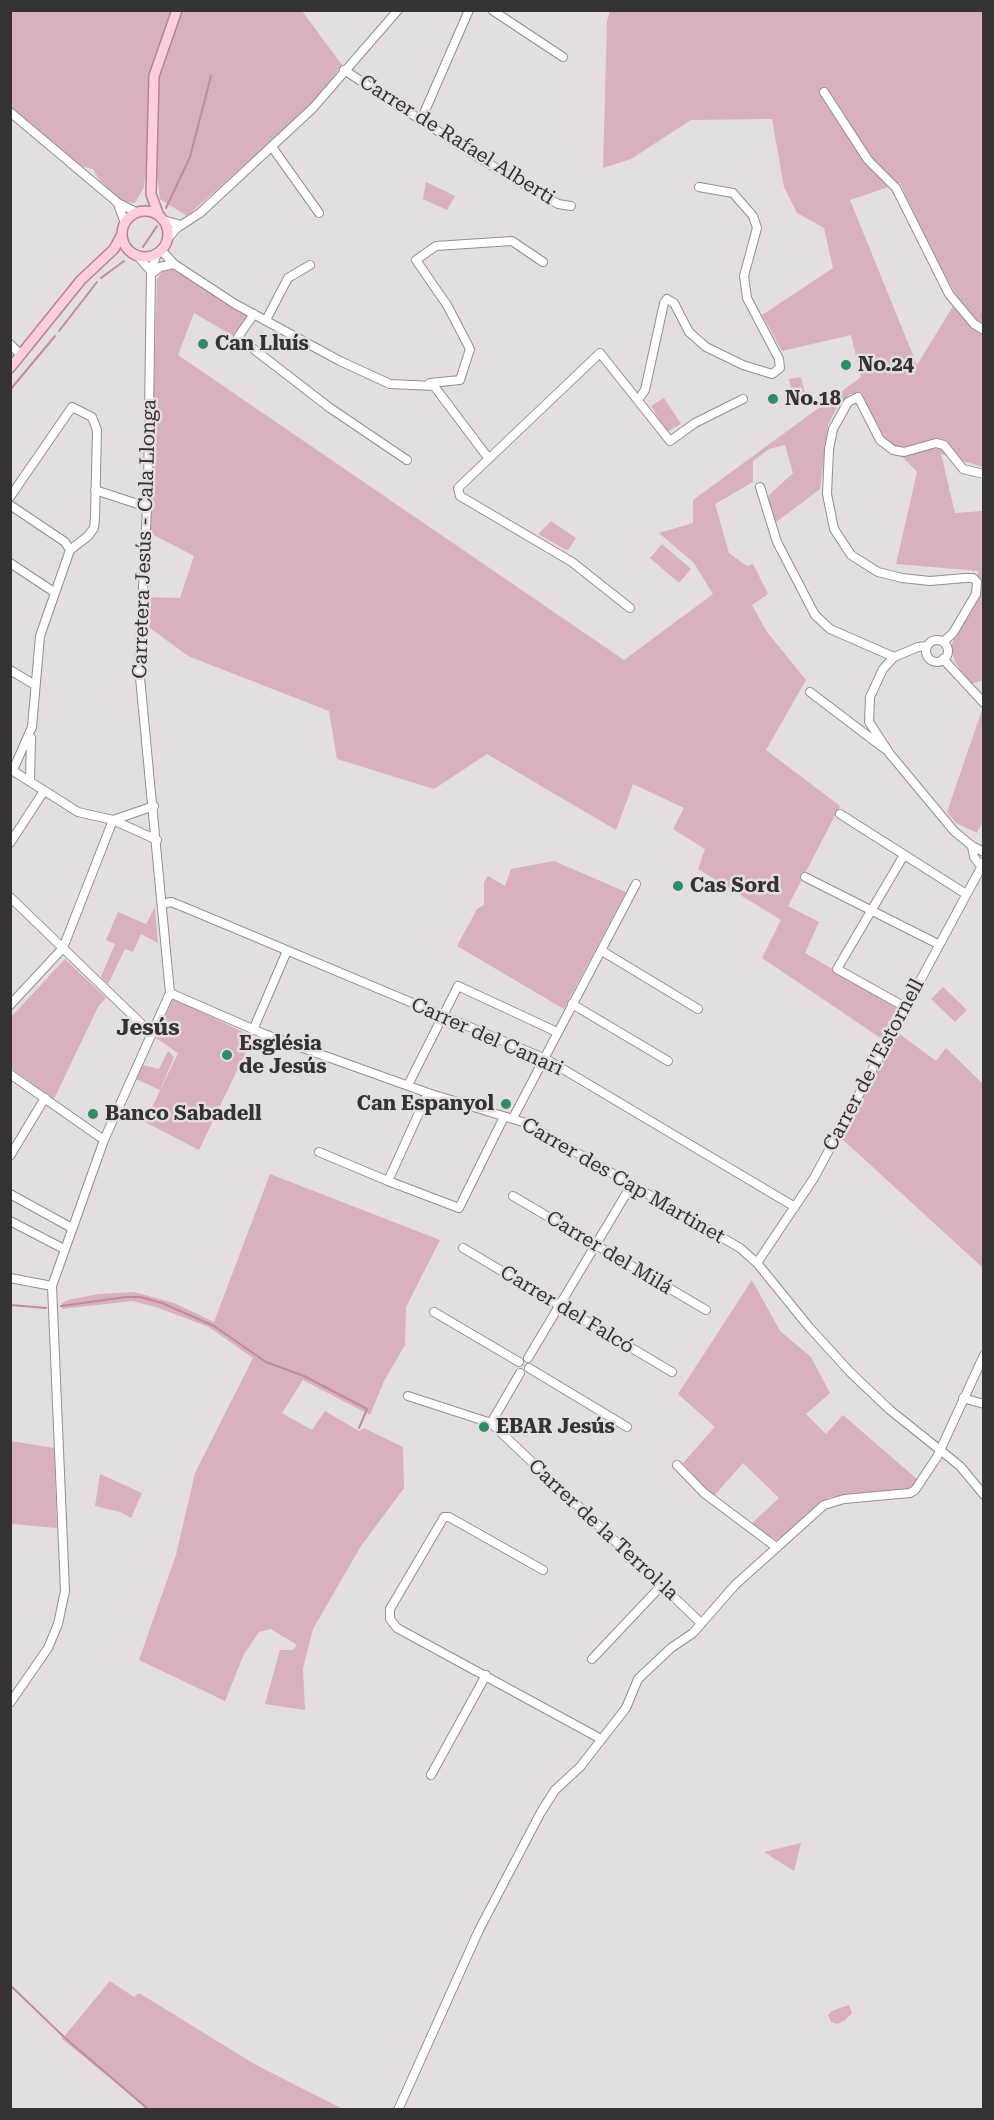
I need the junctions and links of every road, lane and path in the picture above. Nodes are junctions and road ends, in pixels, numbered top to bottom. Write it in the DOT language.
graph roads {
  1 [pos="177,10"];
  2 [pos="398,10"];
  3 [pos="469,10"];
  4 [pos="492,10"];
  5 [pos="563,57"];
  6 [pos="344,70"];
  7 [pos="824,92"];
  8 [pos="10,112"];
  9 [pos="422,120"];
  10 [pos="272,147"];
  11 [pos="699,187"];
  12 [pos="151,194"];
  13 [pos="118,203"];
  14 [pos="571,206"];
  15 [pos="138,212"];
  16 [pos="319,213"];
  17 [pos="161,218"];
  18 [pos="124,223"];
  19 [pos="181,225"];
  20 [pos="122,234"];
  21 [pos="168,238"];
  22 [pos="159,252"];
  23 [pos="109,254"];
  24 [pos="135,254"];
  25 [pos="543,262"];
  26 [pos="174,264"];
  27 [pos="310,265"];
  28 [pos="151,273"];
  29 [pos="254,314"];
  30 [pos="266,320"];
  31 [pos="984,330"];
  32 [pos="10,344"];
  33 [pos="21,355"];
  34 [pos="10,368"];
  35 [pos="429,384"];
  36 [pos="743,399"];
  37 [pos="638,400"];
  38 [pos="489,459"];
  39 [pos="407,460"];
  40 [pos="984,474"];
  41 [pos="759,487"];
  42 [pos="96,490"];
  43 [pos="10,497"];
  44 [pos="10,505"];
  45 [pos="147,507"];
  46 [pos="70,550"];
  47 [pos="10,562"];
  48 [pos="54,592"];
  49 [pos="630,608"];
  50 [pos="943,642"];
  51 [pos="927,646"];
  52 [pos="894,657"];
  53 [pos="944,659"];
  54 [pos="10,670"];
  55 [pos="35,685"];
  56 [pos="810,692"];
  57 [pos="984,703"];
  58 [pos="32,728"];
  59 [pos="890,754"];
  60 [pos="12,769"];
  61 [pos="30,781"];
  62 [pos="44,791"];
  63 [pos="154,806"];
  64 [pos="840,814"];
  65 [pos="112,820"];
  66 [pos="157,840"];
  67 [pos="10,843"];
  68 [pos="972,846"];
  69 [pos="984,852"];
  70 [pos="904,855"];
  71 [pos="982,864"];
  72 [pos="805,877"];
  73 [pos="636,884"];
  74 [pos="966,894"];
  75 [pos="11,898"];
  76 [pos="162,904"];
  77 [pos="871,910"];
  78 [pos="938,944"];
  79 [pos="63,948"];
  80 [pos="286,951"];
  81 [pos="602,951"];
  82 [pos="170,993"];
  83 [pos="573,1004"];
  84 [pos="10,1005"];
  85 [pos="905,1007"];
  86 [pos="698,1009"];
  87 [pos="441,1016"];
  88 [pos="253,1030"];
  89 [pos="557,1032"];
  90 [pos="152,1034"];
  91 [pos="543,1058"];
  92 [pos="668,1061"];
  93 [pos="10,1074"];
  94 [pos="408,1085"];
  95 [pos="428,1092"];
  96 [pos="45,1098"];
  97 [pos="508,1117"];
  98 [pos="104,1140"];
  99 [pos="14,1143"];
  100 [pos="319,1152"];
  101 [pos="10,1156"];
  102 [pos="388,1181"];
  103 [pos="632,1184"];
  104 [pos="10,1194"];
  105 [pos="513,1196"];
  106 [pos="795,1207"];
  107 [pos="10,1221"];
  108 [pos="72,1228"];
  109 [pos="595,1246"];
  110 [pos="463,1248"];
  111 [pos="64,1249"];
  112 [pos="757,1263"];
  113 [pos="10,1278"];
  114 [pos="52,1286"];
  115 [pos="560,1305"];
  116 [pos="706,1310"];
  117 [pos="434,1312"];
  118 [pos="984,1355"];
  119 [pos="528,1358"];
  120 [pos="519,1362"];
  121 [pos="529,1368"];
  122 [pos="672,1372"];
  123 [pos="520,1373"];
  124 [pos="408,1396"];
  125 [pos="963,1398"];
  126 [pos="984,1404"];
  127 [pos="491,1423"];
  128 [pos="627,1427"];
  129 [pos="940,1450"];
  130 [pos="677,1465"];
  131 [pos="984,1495"];
  132 [pos="776,1547"];
  133 [pos="543,1570"];
  134 [pos="661,1586"];
  135 [pos="701,1623"];
  136 [pos="592,1659"];
  137 [pos="486,1675"];
  138 [pos="10,1703"];
  139 [pos="601,1739"];
  140 [pos="431,1775"];
  141 [pos="398,2109"];
  1 -- 12 [label="main road"];
  2 -- 6 [label="street"];
  3 -- 9 [label="street"];
  4 -- 5 [label="street"];
  6 -- 9 [label="street, Carrer de Rafael Alberti"];
  6 -- 10 [label="street"];
  7 -- 31 [label="street"];
  8 -- 13 [label="street"];
  9 -- 14 [label="street, Carrer de Rafael Alberti"];
  10 -- 16 [label="street"];
  10 -- 19 [label="street"];
  11 -- 37 [label="street"];
  12 -- 15 [label="main road"];
  12 -- 17 [label="main road"];
  13 -- 15 [label="street"];
  13 -- 18 [label="street"];
  15 -- 17 [label="main road"];
  15 -- 18 [label="main road"];
  17 -- 19 [label="street"];
  17 -- 21 [label="main road"];
  18 -- 20 [label="main road"];
  19 -- 21 [label="street"];
  20 -- 23 [label="main road"];
  20 -- 24 [label="main road"];
  21 -- 22 [label="main road"];
  22 -- 24 [label="main road"];
  22 -- 26 [label="street"];
  22 -- 28 [label="street, Carretera Jesús - Cala Llonga"];
  23 -- 24 [label="main road"];
  23 -- 33 [label="main road"];
  24 -- 28 [label="street"];
  25 -- 35 [label="street"];
  26 -- 28 [label="street"];
  26 -- 29 [label="street"];
  27 -- 30 [label="street"];
  28 -- 45 [label="street, Carretera Jesús - Cala Llonga"];
  29 -- 30 [label="street"];
  29 -- 39 [label="street"];
  30 -- 35 [label="street"];
  32 -- 33 [label="street"];
  33 -- 34 [label="main road"];
  35 -- 38 [label="street"];
  36 -- 37 [label="street"];
  37 -- 38 [label="street"];
  38 -- 49 [label="street"];
  40 -- 50 [label="street"];
  41 -- 52 [label="street"];
  42 -- 43 [label="street"];
  42 -- 45 [label="street"];
  42 -- 46 [label="street"];
  44 -- 46 [label="street"];
  45 -- 63 [label="street, Carretera Jesús - Cala Llonga"];
  46 -- 48 [label="street"];
  47 -- 48 [label="street"];
  48 -- 55 [label="street"];
  50 -- 51 [label="street"];
  50 -- 53 [label="street"];
  51 -- 52 [label="street"];
  51 -- 53 [label="street"];
  52 -- 59 [label="street"];
  53 -- 57 [label="street"];
  54 -- 55 [label="street"];
  55 -- 58 [label="street"];
  56 -- 59 [label="street"];
  58 -- 60 [label="street"];
  58 -- 61 [label="street"];
  59 -- 68 [label="street"];
  60 -- 61 [label="street"];
  61 -- 62 [label="street"];
  62 -- 65 [label="street"];
  62 -- 67 [label="street"];
  63 -- 65 [label="street"];
  63 -- 66 [label="street, Carretera Jesús - Cala Llonga"];
  64 -- 70 [label="street"];
  65 -- 66 [label="street"];
  65 -- 79 [label="street"];
  66 -- 76 [label="street, Carretera Jesús - Cala Llonga"];
  68 -- 69 [label="street"];
  68 -- 71 [label="street"];
  70 -- 74 [label="street"];
  70 -- 77 [label="street"];
  71 -- 74 [label="street, Carrer de l'Estornell"];
  72 -- 77 [label="street"];
  73 -- 81 [label="street"];
  74 -- 78 [label="street, Carrer de l'Estornell"];
  75 -- 79 [label="street"];
  76 -- 80 [label="street, Carrer del Canari"];
  76 -- 82 [label="street, Carretera Jesús - Cala Llonga"];
  77 -- 78 [label="street"];
  77 -- 85 [label="street"];
  78 -- 85 [label="street, Carrer de l'Estornell"];
  79 -- 84 [label="street"];
  79 -- 90 [label="street"];
  80 -- 87 [label="street, Carrer del Canari"];
  80 -- 88 [label="street"];
  81 -- 83 [label="street"];
  81 -- 86 [label="street"];
  82 -- 88 [label="street, Carrer des Cap Martinet"];
  82 -- 90 [label="street"];
  83 -- 89 [label="street"];
  83 -- 92 [label="street"];
  85 -- 106 [label="street, Carrer de l'Estornell"];
  87 -- 89 [label="street"];
  87 -- 91 [label="street, Carrer del Canari"];
  87 -- 94 [label="street"];
  88 -- 94 [label="street, Carrer des Cap Martinet"];
  89 -- 91 [label="street"];
  90 -- 98 [label="street"];
  91 -- 97 [label="street"];
  91 -- 106 [label="street, Carrer del Canari"];
  93 -- 96 [label="street"];
  94 -- 95 [label="street, Carrer des Cap Martinet"];
  95 -- 97 [label="street, Carrer des Cap Martinet"];
  95 -- 102 [label="street"];
  96 -- 98 [label="street"];
  96 -- 99 [label="street"];
  97 -- 102 [label="street"];
  97 -- 103 [label="street, Carrer des Cap Martinet"];
  98 -- 108 [label="street"];
  99 -- 101 [label="street"];
  100 -- 102 [label="street"];
  103 -- 109 [label="street"];
  103 -- 112 [label="street, Carrer des Cap Martinet"];
  104 -- 108 [label="street"];
  105 -- 109 [label="street, Carrer del Milá"];
  106 -- 112 [label="street, Carrer de l'Estornell"];
  107 -- 111 [label="street"];
  108 -- 111 [label="street"];
  109 -- 115 [label="street"];
  109 -- 116 [label="street, Carrer del Milá"];
  110 -- 115 [label="street, Carrer del Falcó"];
  111 -- 114 [label="street"];
  112 -- 129 [label="street, Carrer des Cap Martinet"];
  113 -- 114 [label="street"];
  114 -- 138 [label="street"];
  115 -- 119 [label="street"];
  115 -- 122 [label="street, Carrer del Falcó"];
  117 -- 120 [label="street"];
  118 -- 125 [label="street"];
  119 -- 120 [label="street"];
  119 -- 121 [label="street"];
  120 -- 123 [label="street"];
  121 -- 123 [label="street"];
  121 -- 128 [label="street"];
  123 -- 127 [label="street"];
  124 -- 127 [label="street, Carrer de la Terrol·la"];
  125 -- 126 [label="street"];
  125 -- 129 [label="street"];
  127 -- 134 [label="street, Carrer de la Terrol·la"];
  129 -- 131 [label="street, Carrer des Cap Martinet"];
  129 -- 132 [label="street"];
  130 -- 132 [label="street"];
  132 -- 135 [label="street"];
  133 -- 137 [label="street"];
  134 -- 135 [label="street, Carrer de la Terrol·la"];
  134 -- 136 [label="street"];
  135 -- 139 [label="street"];
  137 -- 139 [label="street"];
  137 -- 140 [label="street"];
  139 -- 141 [label="street"];
}
